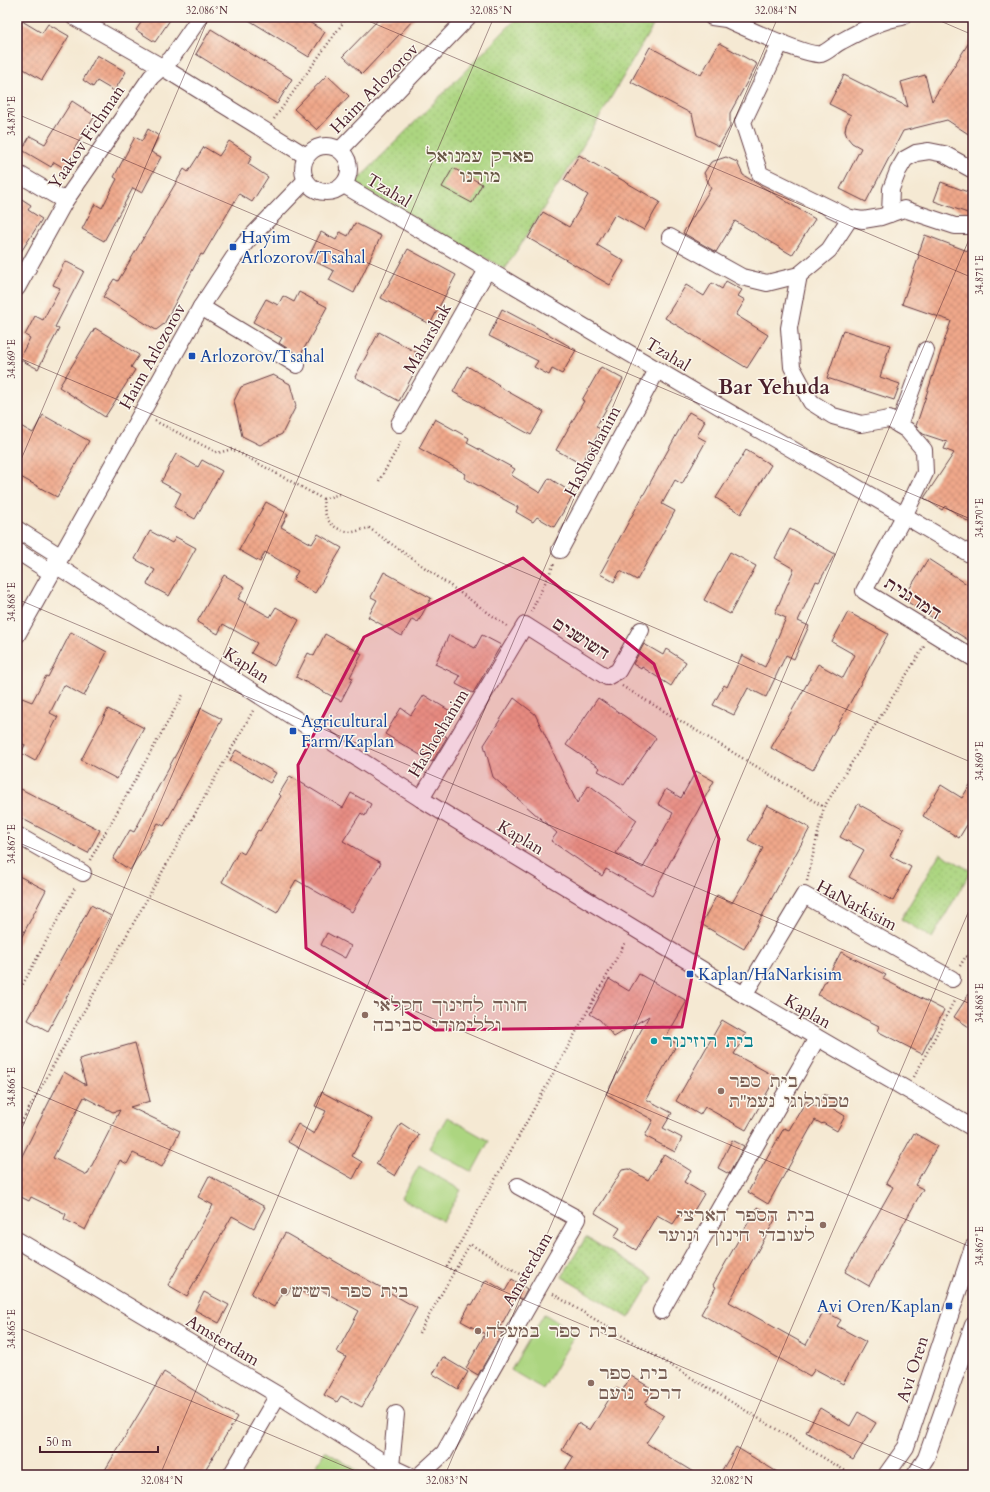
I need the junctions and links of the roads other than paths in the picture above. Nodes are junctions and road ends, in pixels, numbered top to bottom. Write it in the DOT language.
graph roads {
  1 [pos="74,17"];
  2 [pos="200,17"];
  3 [pos="468,17"];
  4 [pos="712,17"];
  5 [pos="902,17"];
  6 [pos="780,42"];
  7 [pos="162,67"];
  8 [pos="340,150"];
  9 [pos="306,156"];
  10 [pos="973,170"];
  11 [pos="17,173"];
  12 [pos="305,181"];
  13 [pos="344,185"];
  14 [pos="65,201"];
  15 [pos="890,214"];
  16 [pos="850,218"];
  17 [pos="973,226"];
  18 [pos="670,237"];
  19 [pos="487,270"];
  20 [pos="799,275"];
  21 [pos="17,288"];
  22 [pos="201,307"];
  23 [pos="926,350"];
  24 [pos="297,365"];
  25 [pos="657,370"];
  26 [pos="899,425"];
  27 [pos="401,431"];
  28 [pos="904,516"];
  29 [pos="17,529"];
  30 [pos="560,550"];
  31 [pos="17,551"];
  32 [pos="971,552"];
  33 [pos="57,566"];
  34 [pos="522,630"];
  35 [pos="641,630"];
  36 [pos="17,635"];
  37 [pos="973,658"];
  38 [pos="421,799"];
  39 [pos="17,835"];
  40 [pos="83,873"];
  41 [pos="952,978"];
  42 [pos="744,996"];
  43 [pos="817,1038"];
  44 [pos="973,1128"];
  45 [pos="518,1186"];
  46 [pos="17,1240"];
  47 [pos="973,1247"];
  48 [pos="661,1310"];
  49 [pos="973,1325"];
  50 [pos="278,1395"];
  51 [pos="396,1414"];
  52 [pos="391,1467"];
  53 [pos="231,1475"];
  54 [pos="408,1475"];
  55 [pos="420,1475"];
  56 [pos="886,1475"];
  57 [pos="915,1475"];
  1 -- 7 [label="street"];
  2 -- 7 [label="street, Yaakov Fichman"];
  3 -- 8 [label="street, Haim Arlozorov"];
  4 -- 6 [label="street"];
  5 -- 6 [label="street"];
  6 -- 16 [label="street"];
  7 -- 9 [label="street"];
  7 -- 14 [label="street, Yaakov Fichman"];
  8 -- 9 [label="street"];
  8 -- 13 [label="street"];
  9 -- 12 [label="street"];
  10 -- 15 [label="street"];
  11 -- 14 [label="street"];
  12 -- 13 [label="street"];
  12 -- 22 [label="street, Haim Arlozorov"];
  13 -- 19 [label="street, Tzahal"];
  14 -- 21 [label="street, Yaakov Fichman"];
  15 -- 16 [label="street"];
  15 -- 17 [label="street"];
  16 -- 20 [label="street"];
  18 -- 20 [label="street"];
  19 -- 25 [label="street, Tzahal"];
  19 -- 27 [label="street, Maharshak"];
  20 -- 26 [label="street"];
  22 -- 24 [label="street"];
  22 -- 33 [label="street, Haim Arlozorov"];
  23 -- 26 [label="street"];
  25 -- 28 [label="street, Tzahal"];
  25 -- 30 [label="street, HaShoshanim"];
  26 -- 28 [label="street"];
  28 -- 32 [label="street, Tzahal"];
  28 -- 37 [label="street, המרגנית"];
  29 -- 33 [label="street"];
  31 -- 33 [label="street, Kaplan"];
  33 -- 36 [label="street, Haim Arlozorov"];
  33 -- 38 [label="street, Kaplan"];
  34 -- 35 [label="street, השושנים"];
  34 -- 38 [label="street, HaShoshanim"];
  38 -- 42 [label="street, Kaplan"];
  39 -- 40 [label="street"];
  41 -- 42 [label="street, HaNarkisim"];
  42 -- 43 [label="street, Kaplan"];
  43 -- 44 [label="street, Kaplan"];
  43 -- 48 [label="street"];
  45 -- 55 [label="street, Amsterdam"];
  46 -- 50 [label="street, Amsterdam"];
  47 -- 56 [label="street, Avi Oren"];
  49 -- 57 [label="street"];
  50 -- 52 [label="street, Amsterdam"];
  50 -- 53 [label="street"];
  51 -- 52 [label="street"];
  52 -- 54 [label="street, Amsterdam"];
}
